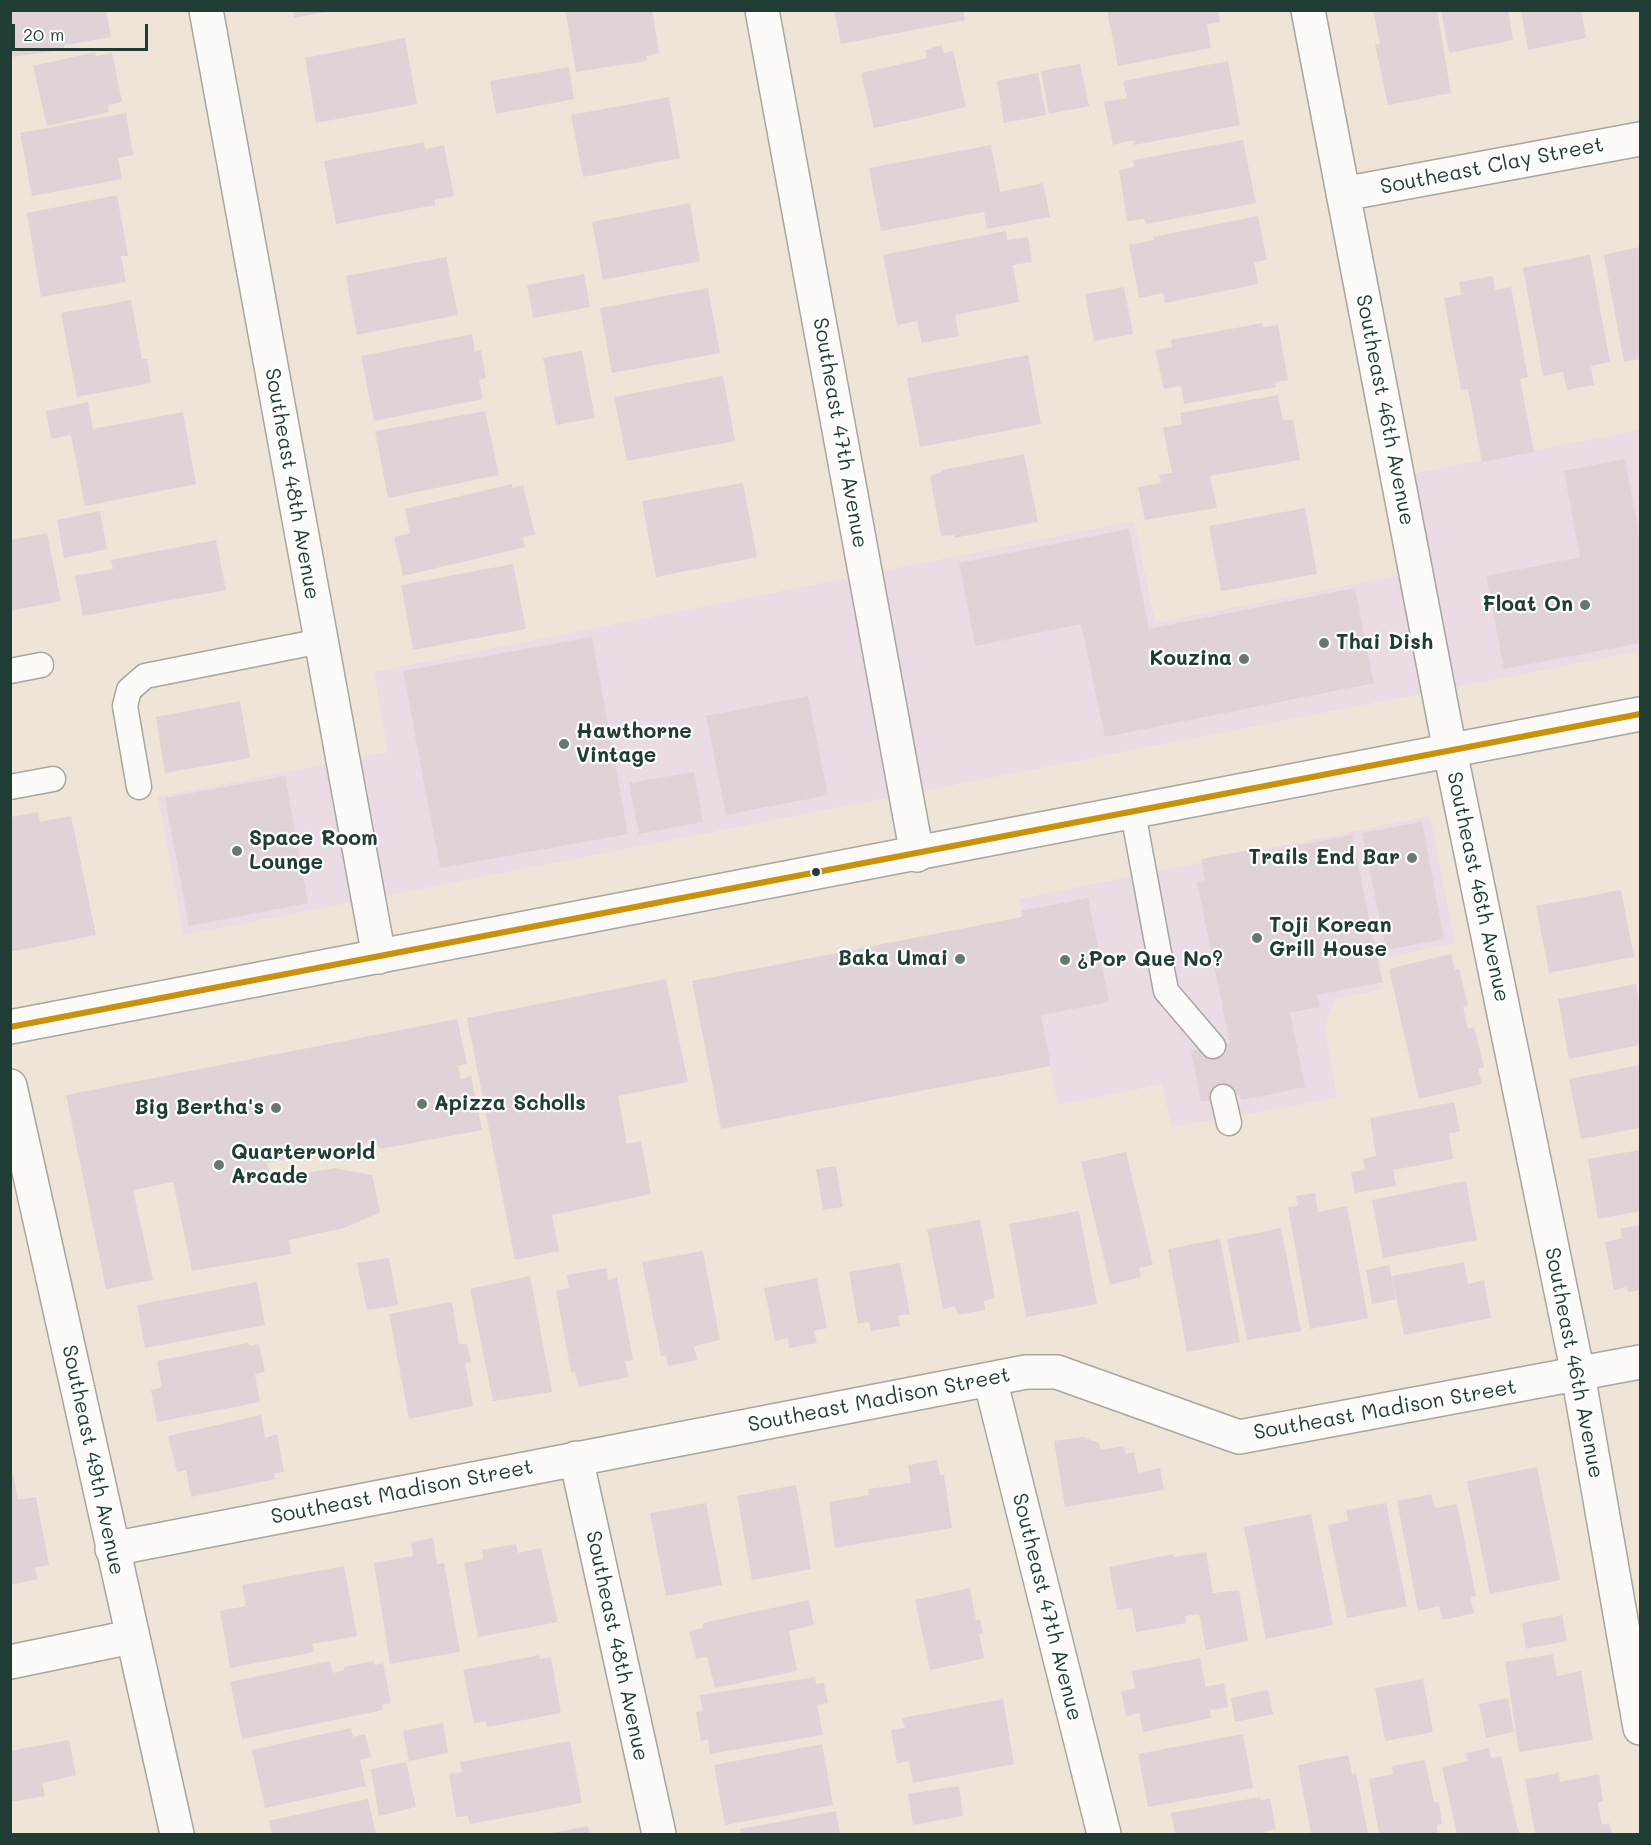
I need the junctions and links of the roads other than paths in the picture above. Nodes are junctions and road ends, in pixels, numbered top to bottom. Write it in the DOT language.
graph roads {
  1 [pos="206,10"];
  2 [pos="762,10"];
  3 [pos="1308,10"];
  4 [pos="1641,139"];
  5 [pos="1344,194"];
  6 [pos="321,641"];
  7 [pos="41,665"];
  8 [pos="10,671"];
  9 [pos="1641,714"];
  10 [pos="1450,751"];
  11 [pos="53,779"];
  12 [pos="10,787"];
  13 [pos="139,787"];
  14 [pos="1133,813"];
  15 [pos="917,855"];
  16 [pos="379,957"];
  17 [pos="10,1027"];
  18 [pos="1213,1046"];
  19 [pos="10,1086"];
  20 [pos="1223,1097"];
  21 [pos="1229,1123"];
  22 [pos="1641,1362"];
  23 [pos="1578,1374"];
  24 [pos="990,1379"];
  25 [pos="576,1458"];
  26 [pos="112,1549"];
  27 [pos="131,1637"];
  28 [pos="10,1662"];
  29 [pos="1641,1728"];
  30 [pos="177,1834"];
  31 [pos="659,1834"];
  32 [pos="1104,1834"];
  1 -- 6 [label="street, Southeast 48th Avenue"];
  2 -- 15 [label="street, Southeast 47th Avenue"];
  3 -- 5 [label="street, Southeast 46th Avenue"];
  4 -- 5 [label="street, Southeast Clay Street"];
  5 -- 10 [label="street, Southeast 46th Avenue"];
  6 -- 13 [label="lane"];
  6 -- 16 [label="street, Southeast 48th Avenue"];
  7 -- 8 [label="lane"];
  9 -- 10 [label="street"];
  10 -- 14 [label="street"];
  10 -- 23 [label="street, Southeast 46th Avenue"];
  11 -- 12 [label="lane"];
  14 -- 15 [label="street"];
  14 -- 18 [label="lane"];
  15 -- 16 [label="street"];
  16 -- 17 [label="street"];
  19 -- 26 [label="street, Southeast 49th Avenue"];
  20 -- 21 [label="lane"];
  22 -- 23 [label="street, Southeast Madison Street"];
  23 -- 24 [label="street, Southeast Madison Street"];
  23 -- 29 [label="street, Southeast 46th Avenue"];
  24 -- 25 [label="street, Southeast Madison Street"];
  24 -- 32 [label="street, Southeast 47th Avenue"];
  25 -- 26 [label="street, Southeast Madison Street"];
  25 -- 31 [label="street, Southeast 48th Avenue"];
  26 -- 27 [label="street, Southeast 49th Avenue"];
  27 -- 28 [label="street"];
  27 -- 30 [label="street, Southeast 49th Avenue"];
}
